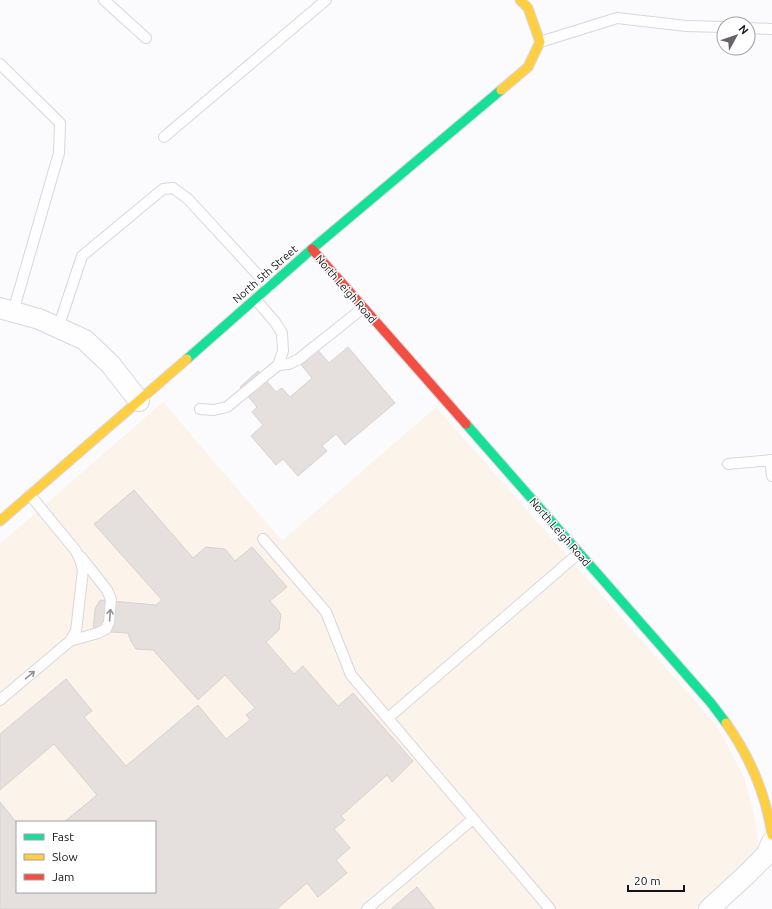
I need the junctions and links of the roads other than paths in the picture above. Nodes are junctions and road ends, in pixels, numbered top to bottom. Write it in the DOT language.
graph roads {
  1 [pos="104,0"];
  2 [pos="326,0"];
  3 [pos="520,0"];
  4 [pos="716,27"];
  5 [pos="756,28"];
  6 [pos="772,29"];
  7 [pos="146,38"];
  8 [pos="540,42"];
  9 [pos="0,64"];
  10 [pos="164,137"];
  11 [pos="312,249"];
  12 [pos="268,287"];
  13 [pos="255,299"];
  14 [pos="363,308"];
  15 [pos="7,310"];
  16 [pos="58,328"];
  17 [pos="278,365"];
  18 [pos="139,401"];
  19 [pos="200,409"];
  20 [pos="771,460"];
  21 [pos="728,464"];
  22 [pos="772,476"];
  23 [pos="30,495"];
  24 [pos="0,521"];
  25 [pos="263,539"];
  26 [pos="76,551"];
  27 [pos="578,553"];
  28 [pos="70,641"];
  29 [pos="0,700"];
  30 [pos="388,718"];
  31 [pos="473,819"];
  32 [pos="772,835"];
  33 [pos="772,842"];
  34 [pos="367,909"];
  35 [pos="550,909"];
  36 [pos="709,909"];
  1 -- 7 [label="lane"];
  2 -- 10 [label="lane"];
  3 -- 8 [label="street"];
  4 -- 8 [label="lane"];
  5 -- 6 [label="lane"];
  8 -- 11 [label="street, North 5th Street"];
  9 -- 15 [label="lane"];
  11 -- 12 [label="street, North 5th Street"];
  11 -- 14 [label="street, North Leigh Road"];
  12 -- 13 [label="street, North 5th Street"];
  12 -- 16 [label="lane"];
  13 -- 17 [label="lane"];
  13 -- 18 [label="street, North 5th Street"];
  14 -- 17 [label="lane"];
  14 -- 27 [label="street, North Leigh Road"];
  15 -- 16 [label="street"];
  16 -- 18 [label="street"];
  17 -- 19 [label="lane"];
  18 -- 23 [label="street, North 5th Street"];
  20 -- 21 [label="lane"];
  20 -- 22 [label="lane"];
  23 -- 24 [label="street, North 5th Street"];
  23 -- 26 [label="lane"];
  25 -- 30 [label="lane"];
  26 -- 28 [label="lane"];
  28 -- 26 [label="lane, one-way"];
  27 -- 30 [label="lane"];
  27 -- 32 [label="street, North Leigh Road"];
  29 -- 28 [label="lane, one-way"];
  30 -- 31 [label="lane"];
  31 -- 34 [label="lane"];
  31 -- 35 [label="lane"];
  33 -- 36 [label="street"];
}
